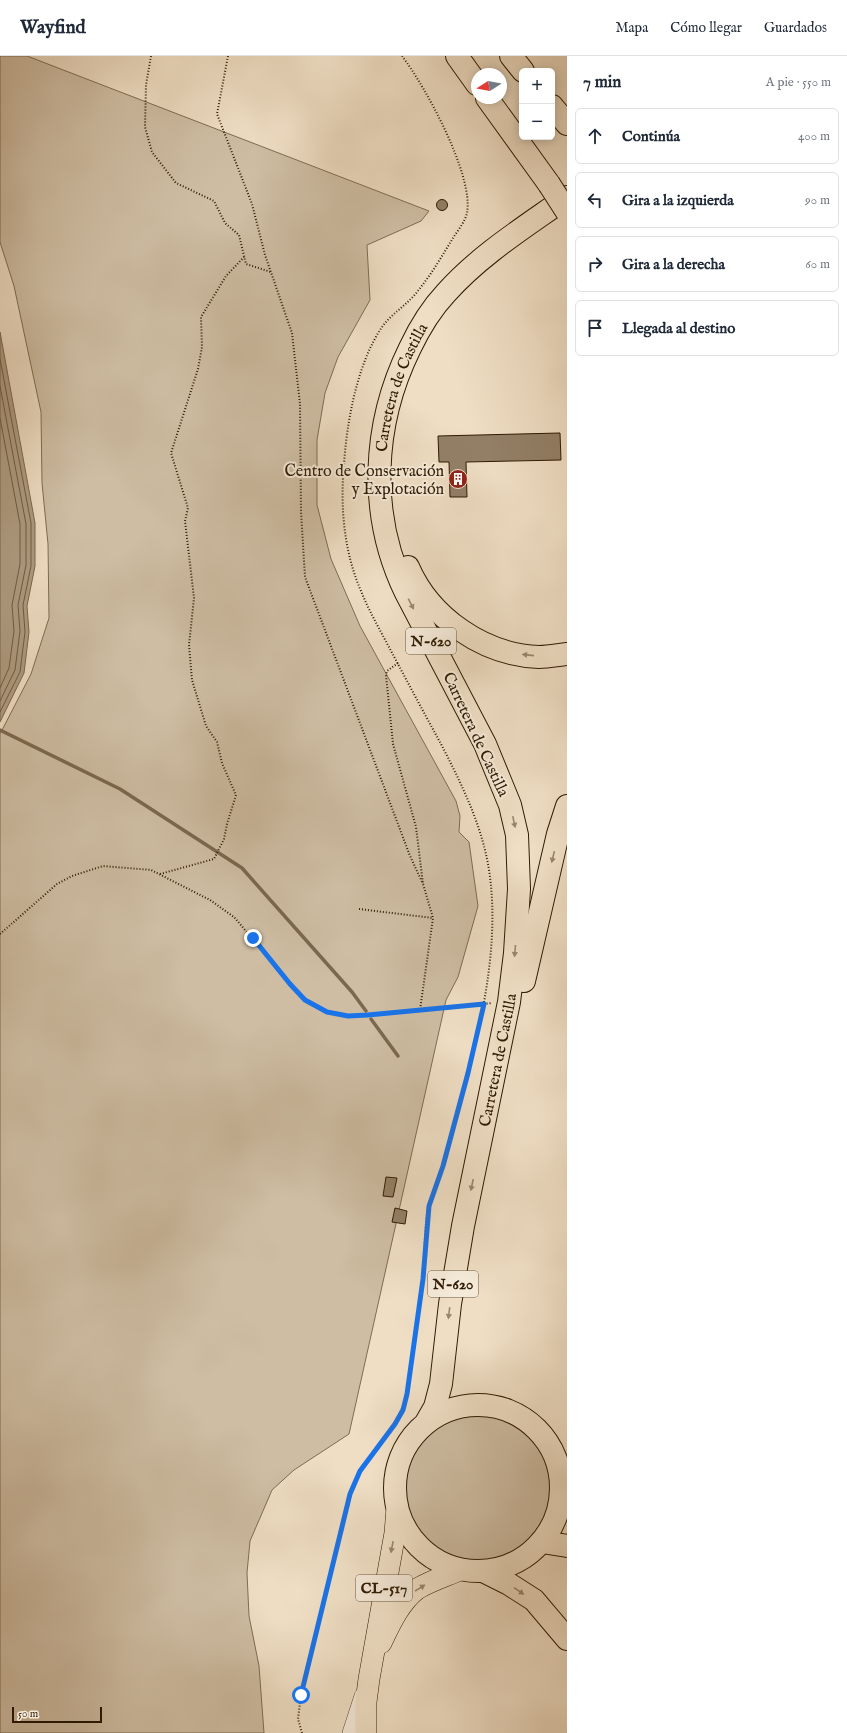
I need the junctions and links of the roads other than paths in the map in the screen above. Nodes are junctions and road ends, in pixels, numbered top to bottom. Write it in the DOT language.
graph roads {
  1 [pos="457,56"];
  2 [pos="460,56"];
  3 [pos="511,56"];
  4 [pos="472,68"];
  5 [pos="521,68"];
  6 [pos="471,76"];
  7 [pos="492,104"];
  8 [pos="505,104"];
  9 [pos="555,110"];
  10 [pos="519,123"];
  11 [pos="567,124"];
  12 [pos="532,140"];
  13 [pos="558,182"];
  14 [pos="567,197"];
  15 [pos="567,213"];
  16 [pos="567,654"];
  17 [pos="567,806"];
  18 [pos="479,1147"];
  19 [pos="427,1421"];
  20 [pos="564,1498"];
  21 [pos="397,1508"];
  22 [pos="542,1542"];
  23 [pos="567,1546"];
  24 [pos="460,1570"];
  25 [pos="485,1572"];
  26 [pos="567,1639"];
  27 [pos="370,1673"];
  28 [pos="351,1733"];
  29 [pos="366,1733"];
  1 -- 6 [label="highway"];
  2 -- 4 [label="highway"];
  3 -- 5 [label="highway"];
  7 -- 13 [label="highway"];
  8 -- 10 [label="highway"];
  9 -- 11 [label="highway"];
  12 -- 13 [label="highway"];
  13 -- 15 [label="highway, bridge"];
  14 -- 18 [label="highway, Carretera de Castilla / N-620, one-way"];
  16 -- 15 [label="highway, one-way"];
  17 -- 18 [label="highway, one-way"];
  18 -- 19 [label="highway, Carretera de Castilla / N-620, one-way"];
  19 -- 20 [label="highway, N-620"];
  19 -- 21 [label="highway, N-620"];
  20 -- 22 [label="highway, N-620"];
  21 -- 24 [label="highway, N-620"];
  21 -- 27 [label="main road, CL-517, one-way"];
  22 -- 23 [label="highway"];
  22 -- 25 [label="highway, N-620"];
  24 -- 25 [label="highway, N-620"];
  27 -- 24 [label="main road, CL-517, one-way"];
  25 -- 26 [label="highway, one-way"];
  27 -- 28 [label="street"];
  27 -- 29 [label="main road, CL-517"];
}
